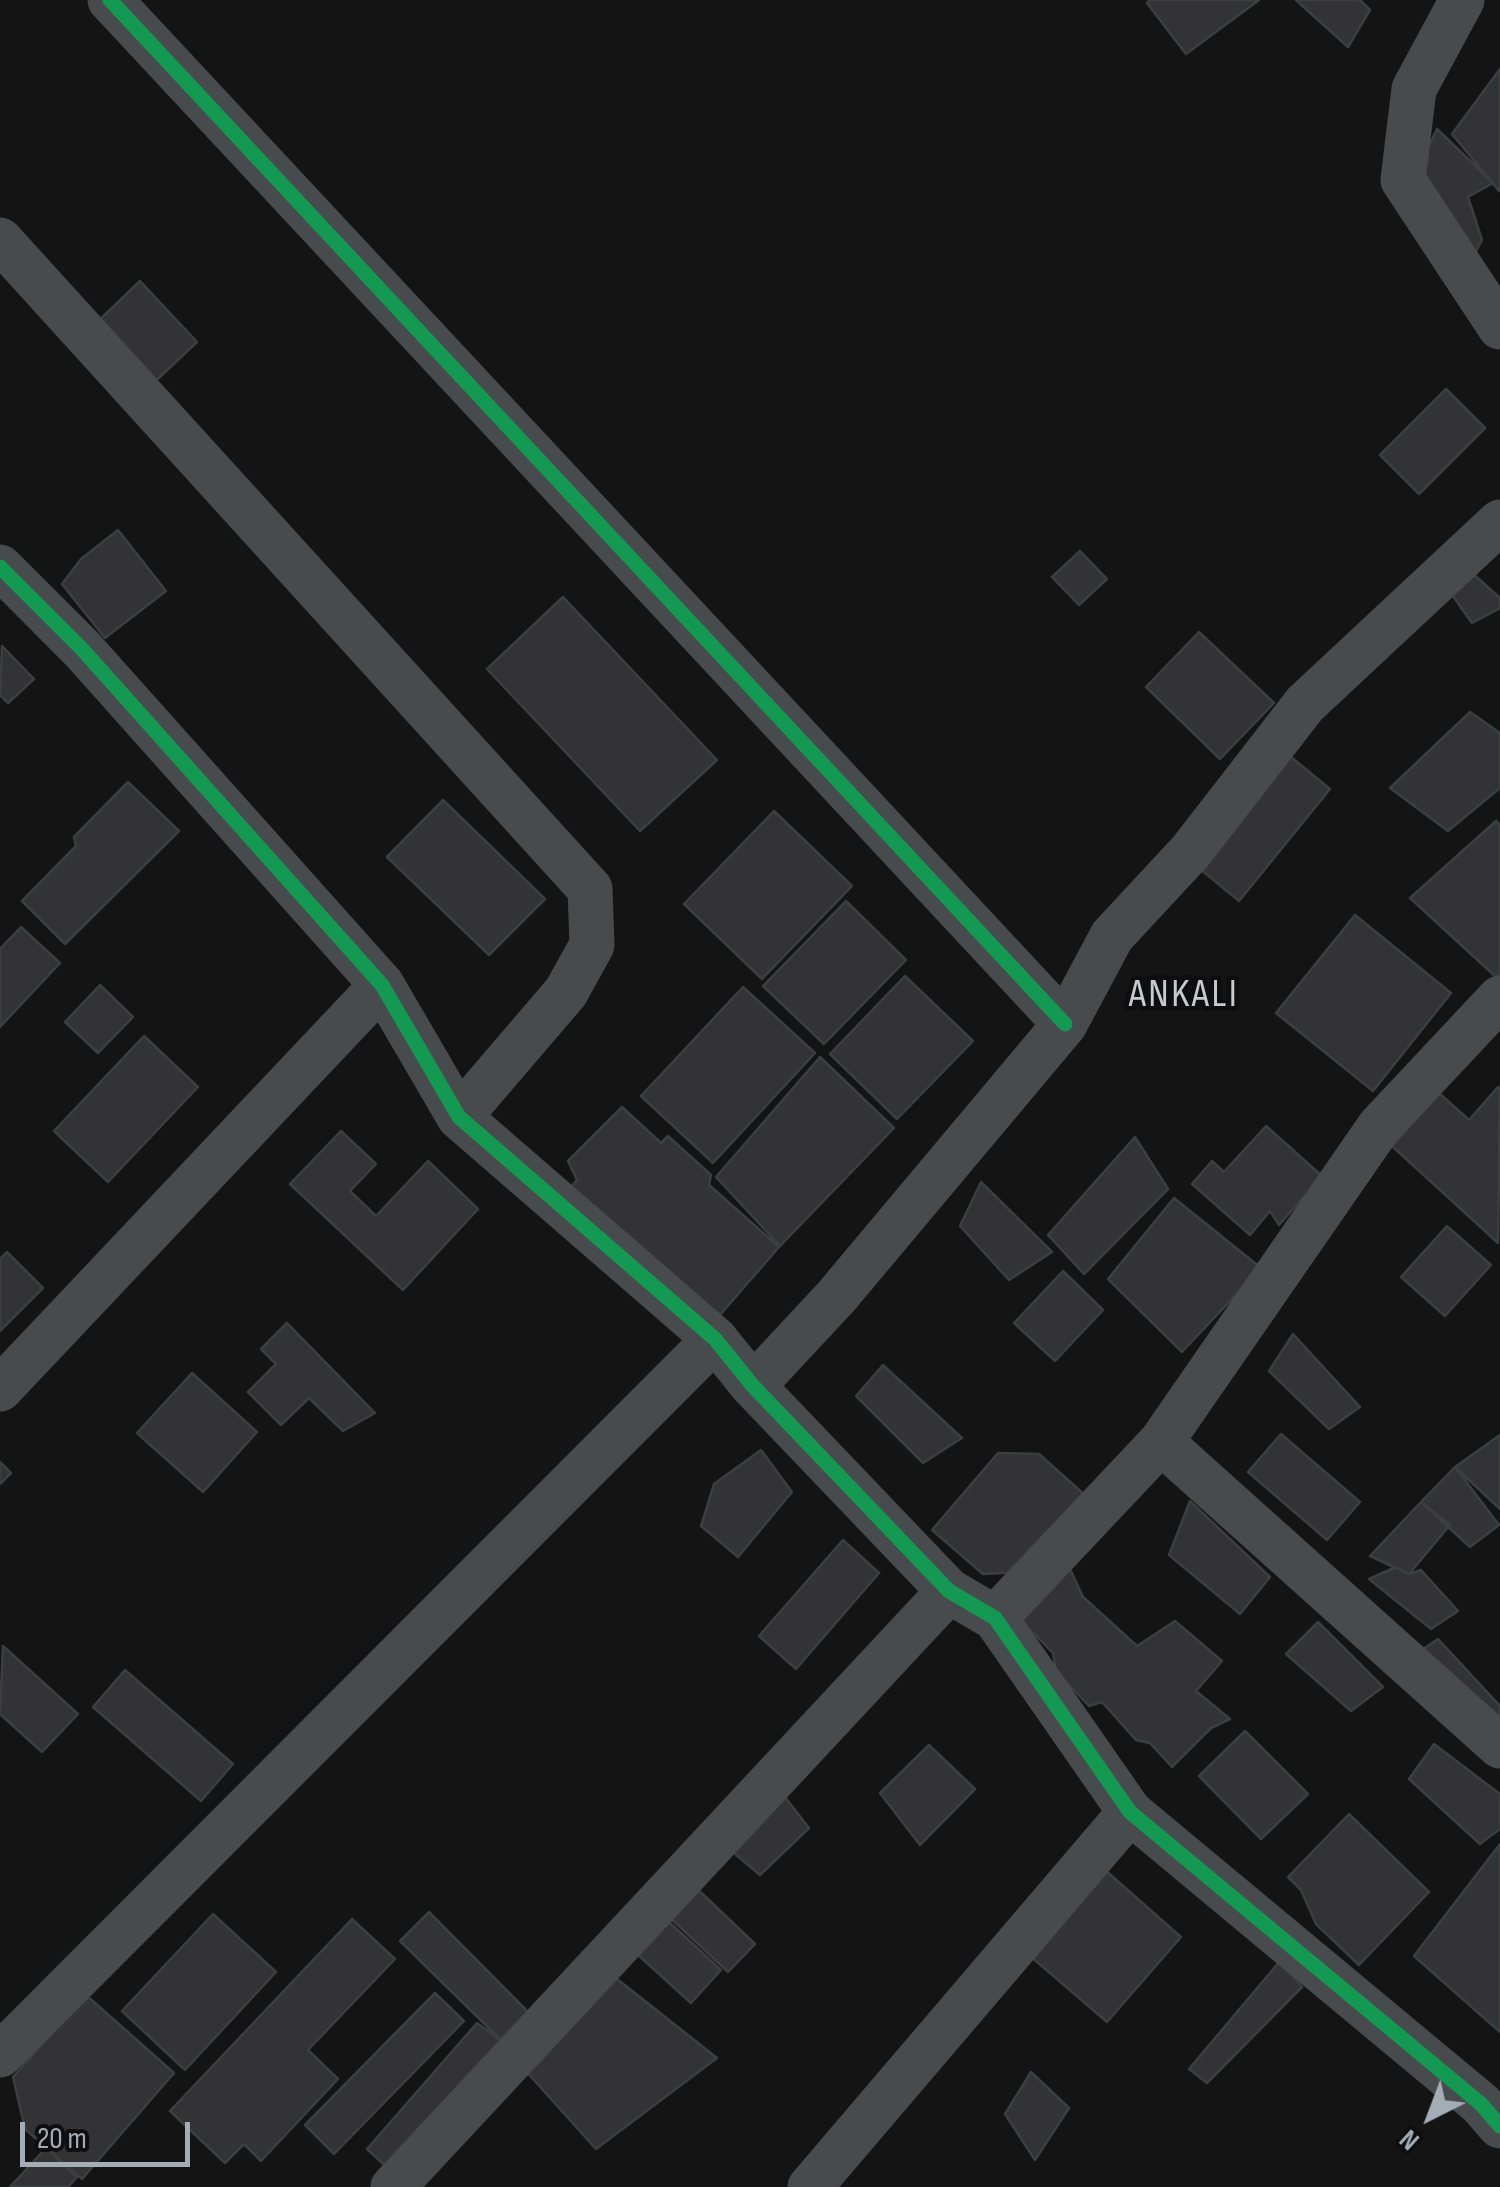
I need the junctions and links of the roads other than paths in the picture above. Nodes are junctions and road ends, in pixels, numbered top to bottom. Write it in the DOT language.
graph roads {
  1 [pos="110,0"];
  2 [pos="1462,0"];
  3 [pos="0,240"];
  4 [pos="1498,322"];
  5 [pos="1500,522"];
  6 [pos="0,567"];
  7 [pos="382,985"];
  8 [pos="1500,998"];
  9 [pos="1065,1024"];
  10 [pos="459,1117"];
  11 [pos="714,1340"];
  12 [pos="753,1386"];
  13 [pos="0,1389"];
  14 [pos="1160,1442"];
  15 [pos="949,1591"];
  16 [pos="994,1618"];
  17 [pos="1500,1746"];
  18 [pos="1130,1812"];
  19 [pos="0,2054"];
  20 [pos="1494,2105"];
  21 [pos="393,2187"];
  22 [pos="810,2187"];
  1 -- 9 [label="street"];
  2 -- 4 [label="street"];
  3 -- 10 [label="street"];
  5 -- 9 [label="street"];
  6 -- 7 [label="street"];
  7 -- 10 [label="street"];
  7 -- 13 [label="street"];
  8 -- 14 [label="street"];
  9 -- 12 [label="street"];
  10 -- 11 [label="street"];
  11 -- 12 [label="street"];
  11 -- 19 [label="street"];
  12 -- 15 [label="street"];
  14 -- 16 [label="street"];
  14 -- 17 [label="street"];
  15 -- 16 [label="street"];
  15 -- 21 [label="street"];
  16 -- 18 [label="street"];
  18 -- 20 [label="street"];
  18 -- 22 [label="street"];
}
